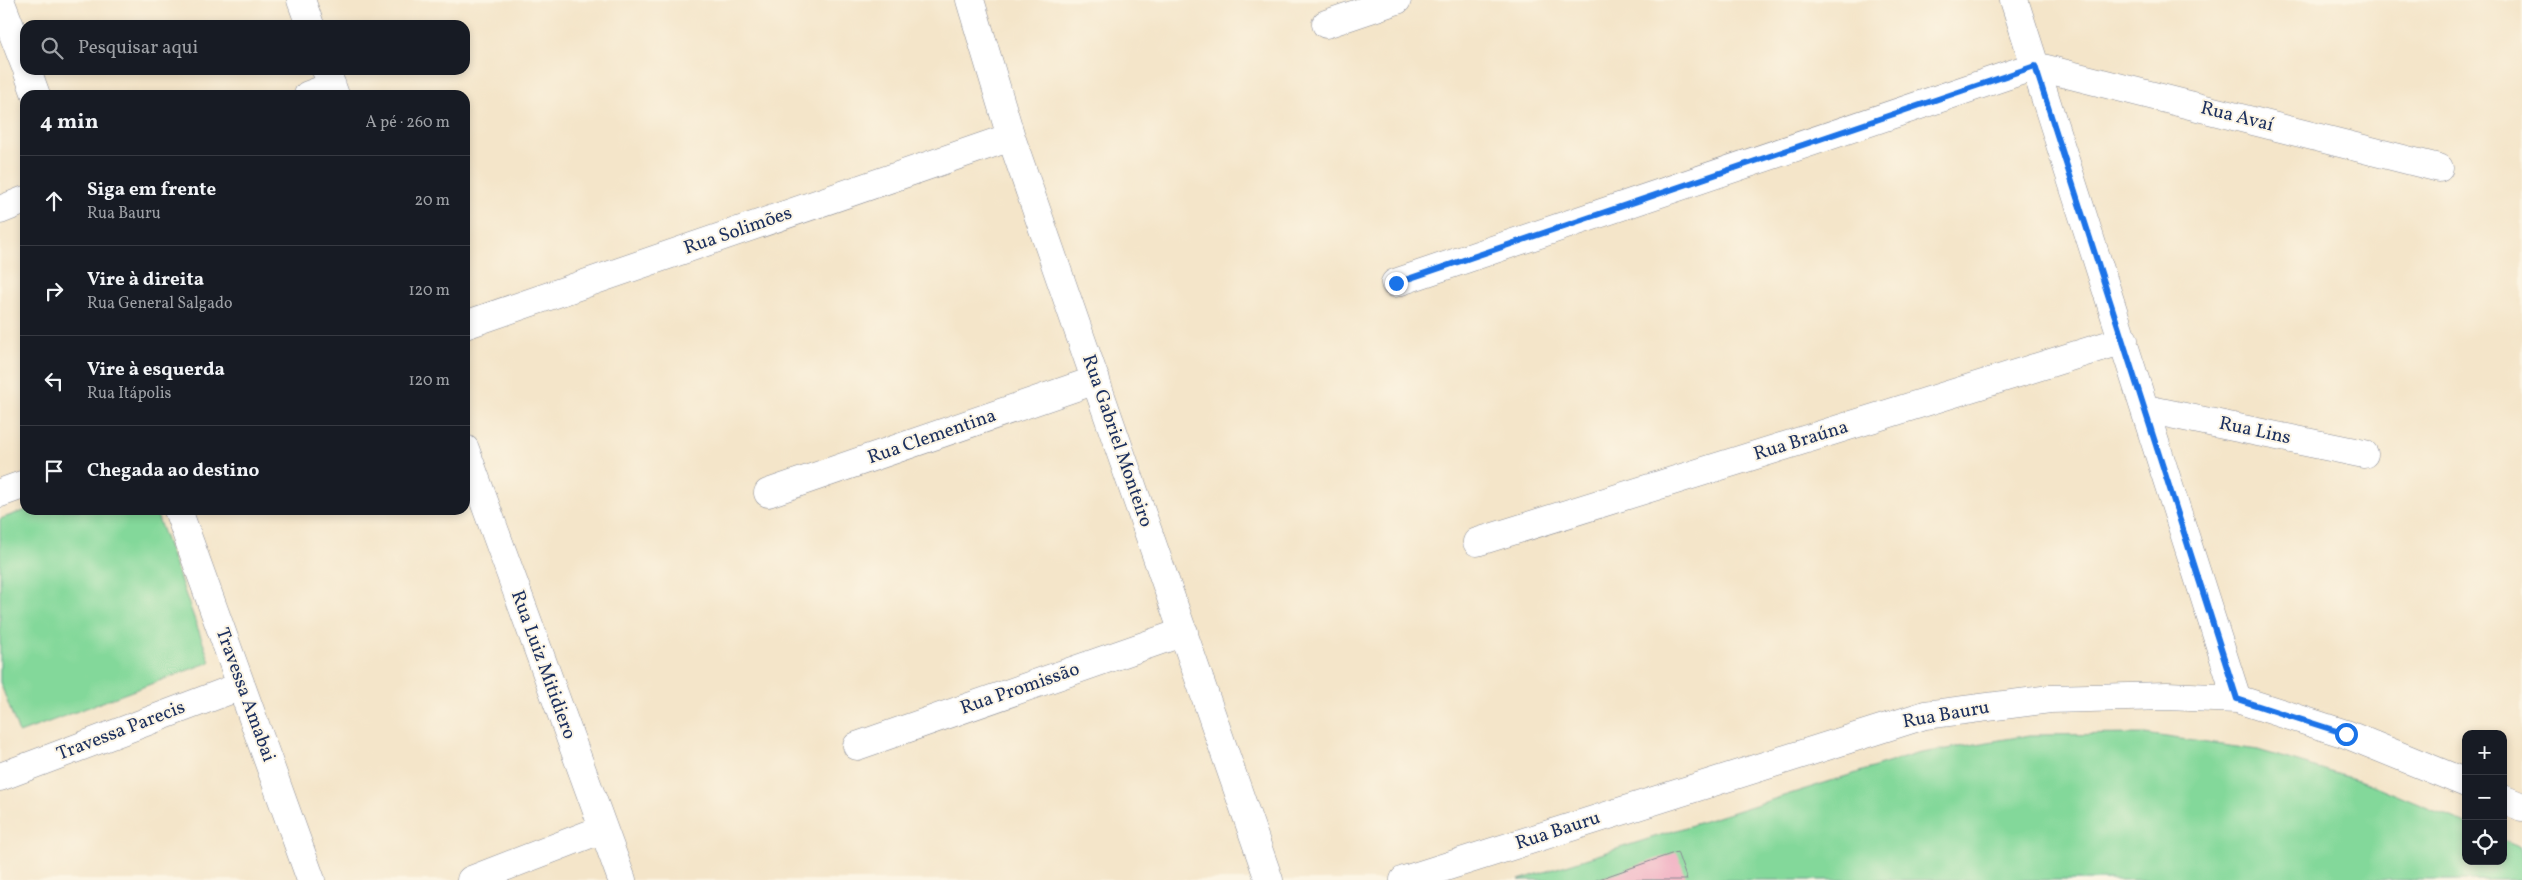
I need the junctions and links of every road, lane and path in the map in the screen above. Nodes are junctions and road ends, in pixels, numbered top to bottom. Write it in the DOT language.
graph roads {
  1 [pos="0,0"];
  2 [pos="301,0"];
  3 [pos="970,0"];
  4 [pos="1397,0"];
  5 [pos="2014,0"];
  6 [pos="308,20"];
  7 [pos="1326,24"];
  8 [pos="20,52"];
  9 [pos="2035,66"];
  10 [pos="29,75"];
  11 [pos="34,90"];
  12 [pos="1011,137"];
  13 [pos="2439,168"];
  14 [pos="20,202"];
  15 [pos="0,210"];
  16 [pos="1396,283"];
  17 [pos="470,323"];
  18 [pos="2124,340"];
  19 [pos="1096,380"];
  20 [pos="2146,409"];
  21 [pos="2364,454"];
  22 [pos="470,463"];
  23 [pos="20,486"];
  24 [pos="0,493"];
  25 [pos="768,493"];
  26 [pos="180,515"];
  27 [pos="1478,542"];
  28 [pos="1184,632"];
  29 [pos="242,686"];
  30 [pos="2237,699"];
  31 [pos="857,746"];
  32 [pos="0,777"];
  33 [pos="2462,781"];
  34 [pos="2507,800"];
  35 [pos="2522,806"];
  36 [pos="603,829"];
  37 [pos="311,880"];
  38 [pos="470,880"];
  39 [pos="622,880"];
  40 [pos="1269,880"];
  41 [pos="1404,880"];
  1 -- 8 [label="street"];
  2 -- 6 [label="street"];
  3 -- 12 [label="street, Rua Gabriel Monteiro"];
  4 -- 7 [label="street"];
  5 -- 9 [label="street"];
  9 -- 13 [label="street, Rua Avaí"];
  9 -- 16 [label="street"];
  9 -- 18 [label="street"];
  10 -- 11 [label="street"];
  12 -- 17 [label="street, Rua Solimões"];
  12 -- 19 [label="street, Rua Gabriel Monteiro"];
  14 -- 15 [label="street"];
  18 -- 20 [label="street"];
  18 -- 27 [label="street, Rua Braúna"];
  19 -- 25 [label="street, Rua Clementina"];
  19 -- 28 [label="street, Rua Gabriel Monteiro"];
  20 -- 21 [label="street, Rua Lins"];
  20 -- 30 [label="street"];
  22 -- 36 [label="street, Rua Luiz Mitidiero"];
  23 -- 24 [label="street"];
  26 -- 29 [label="street, Travessa Amabai"];
  28 -- 31 [label="street, Rua Promissão"];
  28 -- 40 [label="street, Rua Gabriel Monteiro"];
  29 -- 32 [label="street, Travessa Parecis"];
  29 -- 37 [label="street, Travessa Amabai"];
  30 -- 33 [label="street, Rua Bauru"];
  30 -- 41 [label="street, Rua Bauru"];
  34 -- 35 [label="street"];
  36 -- 38 [label="street"];
  36 -- 39 [label="street, Rua Luiz Mitidiero"];
}
